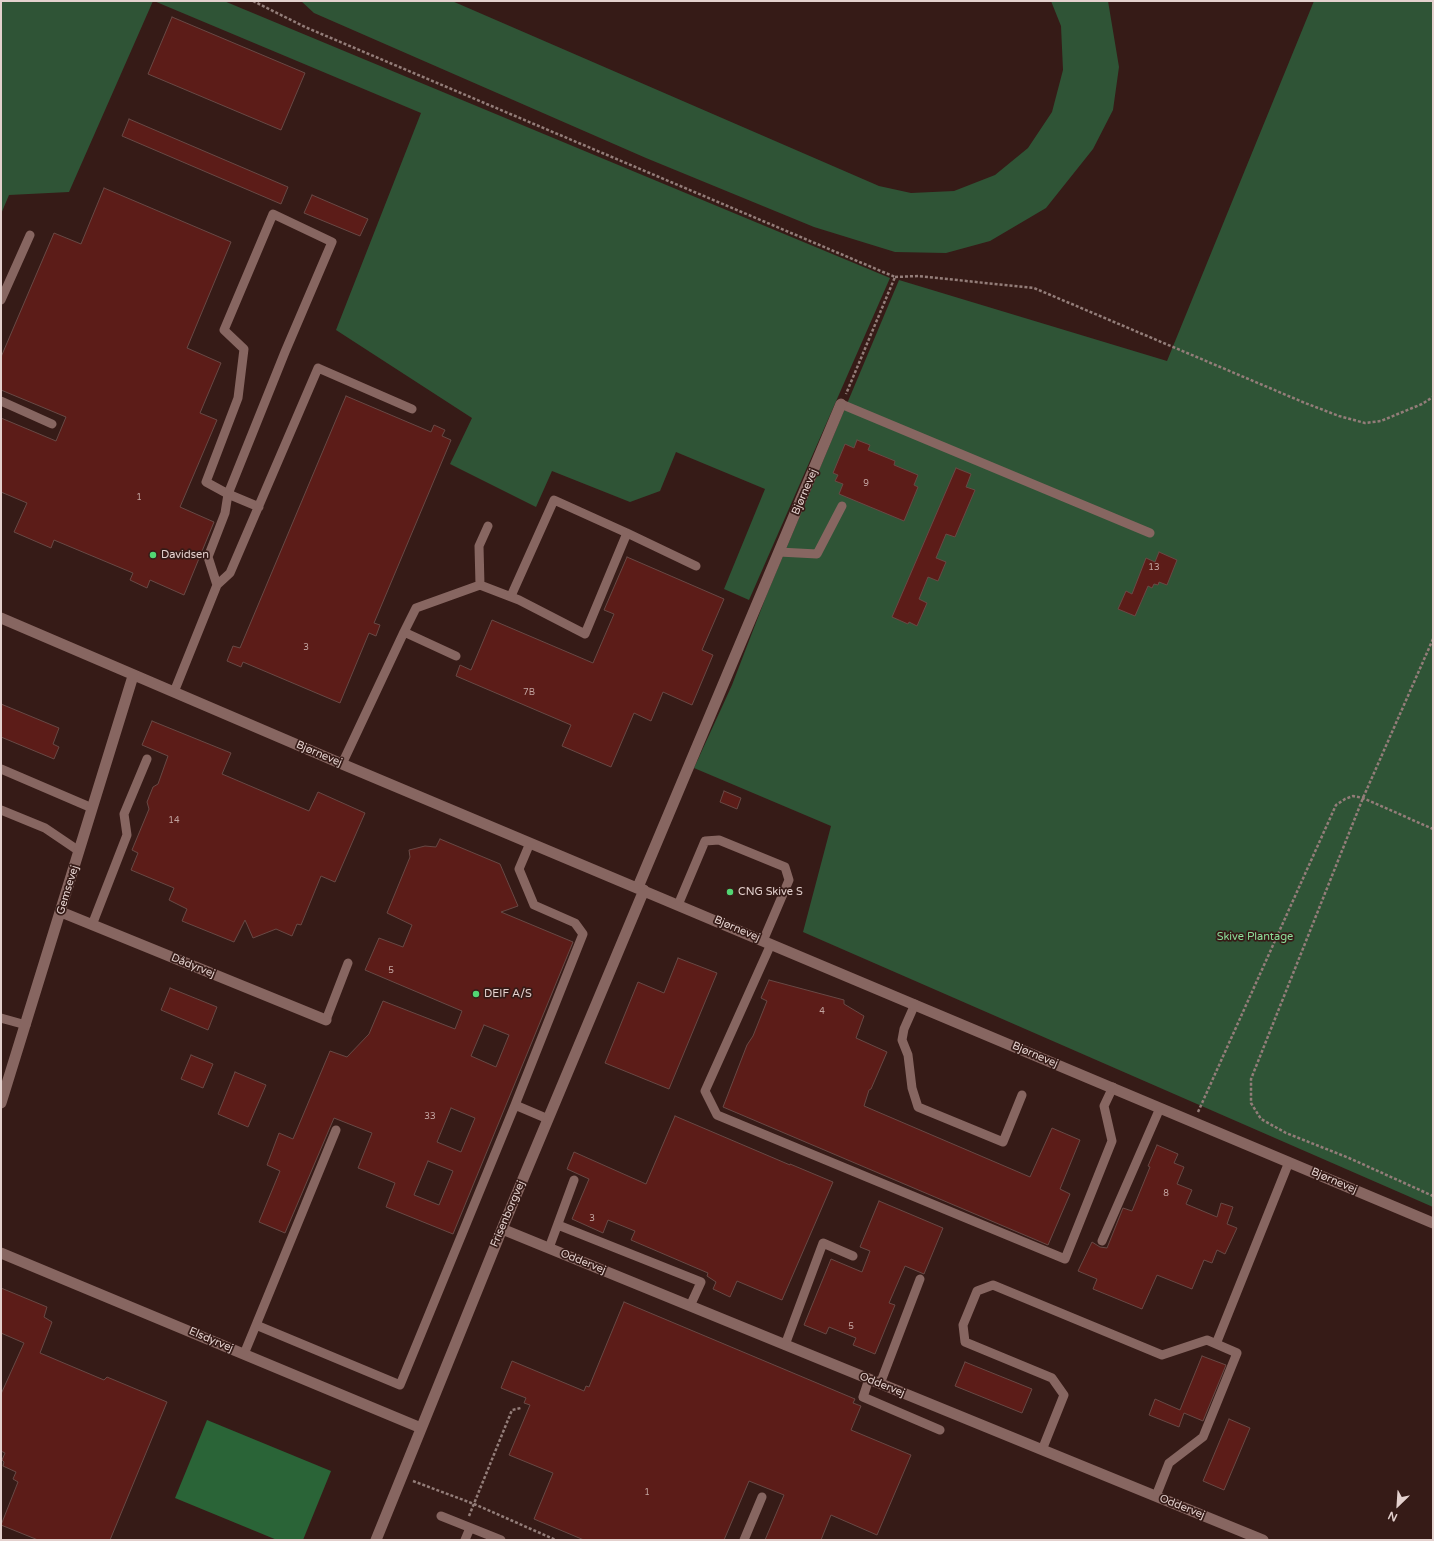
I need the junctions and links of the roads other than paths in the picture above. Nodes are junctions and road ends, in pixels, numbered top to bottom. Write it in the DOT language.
graph roads {
  1 [pos="30,235"];
  2 [pos="1,300"];
  3 [pos="1,401"];
  4 [pos="841,404"];
  5 [pos="412,409"];
  6 [pos="52,424"];
  7 [pos="228,494"];
  8 [pos="842,506"];
  9 [pos="259,507"];
  10 [pos="488,526"];
  11 [pos="1150,533"];
  12 [pos="628,534"];
  13 [pos="779,552"];
  14 [pos="696,566"];
  15 [pos="217,585"];
  16 [pos="480,585"];
  17 [pos="510,596"];
  18 [pos="1,618"];
  19 [pos="404,632"];
  20 [pos="456,656"];
  21 [pos="133,676"];
  22 [pos="174,692"];
  23 [pos="147,759"];
  24 [pos="342,764"];
  25 [pos="1,769"];
  26 [pos="92,808"];
  27 [pos="1,810"];
  28 [pos="530,843"];
  29 [pos="79,851"];
  30 [pos="641,889"];
  31 [pos="678,904"];
  32 [pos="61,912"];
  33 [pos="92,925"];
  34 [pos="767,942"];
  35 [pos="348,963"];
  36 [pos="915,1004"];
  37 [pos="1,1018"];
  38 [pos="326,1020"];
  39 [pos="26,1025"];
  40 [pos="1113,1088"];
  41 [pos="1022,1095"];
  42 [pos="1,1103"];
  43 [pos="515,1105"];
  44 [pos="1160,1108"];
  45 [pos="548,1119"];
  46 [pos="336,1130"];
  47 [pos="1289,1162"];
  48 [pos="574,1180"];
  49 [pos="1433,1223"];
  50 [pos="558,1225"];
  51 [pos="502,1229"];
  52 [pos="1102,1241"];
  53 [pos="549,1248"];
  54 [pos="1,1253"];
  55 [pos="853,1256"];
  56 [pos="920,1279"];
  57 [pos="690,1306"];
  58 [pos="256,1325"];
  59 [pos="1216,1344"];
  60 [pos="785,1345"];
  61 [pos="244,1354"];
  62 [pos="869,1379"];
  63 [pos="880,1384"];
  64 [pos="421,1428"];
  65 [pos="940,1430"];
  66 [pos="1042,1450"];
  67 [pos="1156,1496"];
  68 [pos="762,1497"];
  69 [pos="441,1516"];
  70 [pos="468,1526"];
  71 [pos="376,1540"];
  72 [pos="465,1540"];
  73 [pos="501,1540"];
  74 [pos="744,1540"];
  75 [pos="1263,1540"];
  1 -- 2 [label="lane"];
  3 -- 6 [label="lane"];
  4 -- 11 [label="lane"];
  4 -- 13 [label="street, Bjørnevej"];
  5 -- 9 [label="lane"];
  7 -- 7 [label="lane"];
  7 -- 9 [label="lane"];
  7 -- 15 [label="lane"];
  8 -- 13 [label="lane"];
  9 -- 15 [label="lane"];
  10 -- 16 [label="lane"];
  12 -- 14 [label="lane"];
  12 -- 17 [label="lane"];
  12 -- 17 [label="lane"];
  13 -- 30 [label="street, Bjørnevej"];
  15 -- 22 [label="lane"];
  16 -- 17 [label="lane"];
  16 -- 19 [label="lane"];
  18 -- 21 [label="street, Bjørnevej"];
  19 -- 20 [label="lane"];
  19 -- 24 [label="lane"];
  21 -- 22 [label="street, Bjørnevej"];
  21 -- 26 [label="street, Gemsevej"];
  22 -- 24 [label="street, Bjørnevej"];
  23 -- 33 [label="lane"];
  24 -- 28 [label="street, Bjørnevej"];
  25 -- 26 [label="lane"];
  26 -- 29 [label="street, Gemsevej"];
  27 -- 29 [label="lane"];
  28 -- 30 [label="street, Bjørnevej"];
  28 -- 43 [label="lane"];
  29 -- 32 [label="street, Gemsevej"];
  30 -- 31 [label="street, Bjørnevej"];
  30 -- 45 [label="street, Frisenborgvej"];
  31 -- 34 [label="street, Bjørnevej"];
  31 -- 34 [label="lane"];
  32 -- 33 [label="street, Dådyrvej"];
  32 -- 39 [label="street, Gemsevej"];
  33 -- 38 [label="street, Dådyrvej"];
  34 -- 36 [label="street, Bjørnevej"];
  34 -- 40 [label="lane"];
  35 -- 38 [label="lane"];
  36 -- 40 [label="street, Bjørnevej"];
  36 -- 41 [label="lane"];
  37 -- 39 [label="lane"];
  39 -- 42 [label="street, Gemsevej"];
  40 -- 44 [label="street, Bjørnevej"];
  43 -- 45 [label="lane"];
  43 -- 58 [label="lane"];
  44 -- 47 [label="street, Bjørnevej"];
  44 -- 52 [label="lane"];
  45 -- 51 [label="street, Frisenborgvej"];
  46 -- 58 [label="lane"];
  47 -- 49 [label="street, Bjørnevej"];
  47 -- 59 [label="lane"];
  48 -- 50 [label="lane"];
  50 -- 53 [label="lane"];
  50 -- 57 [label="lane"];
  51 -- 53 [label="street, Oddervej"];
  51 -- 64 [label="street, Frisenborgvej"];
  53 -- 57 [label="street, Oddervej"];
  54 -- 61 [label="street, Elsdyrvej"];
  55 -- 60 [label="lane"];
  56 -- 63 [label="lane"];
  57 -- 60 [label="street, Oddervej"];
  58 -- 61 [label="lane"];
  59 -- 66 [label="lane"];
  59 -- 67 [label="lane"];
  60 -- 62 [label="street, Oddervej"];
  61 -- 64 [label="street, Elsdyrvej"];
  62 -- 63 [label="street, Oddervej"];
  62 -- 65 [label="lane"];
  63 -- 66 [label="street, Oddervej"];
  64 -- 71 [label="street, Frisenborgvej"];
  66 -- 67 [label="street, Oddervej"];
  67 -- 75 [label="street, Oddervej"];
  68 -- 74 [label="lane"];
  69 -- 70 [label="lane"];
  70 -- 72 [label="lane"];
  70 -- 73 [label="lane"];
}
